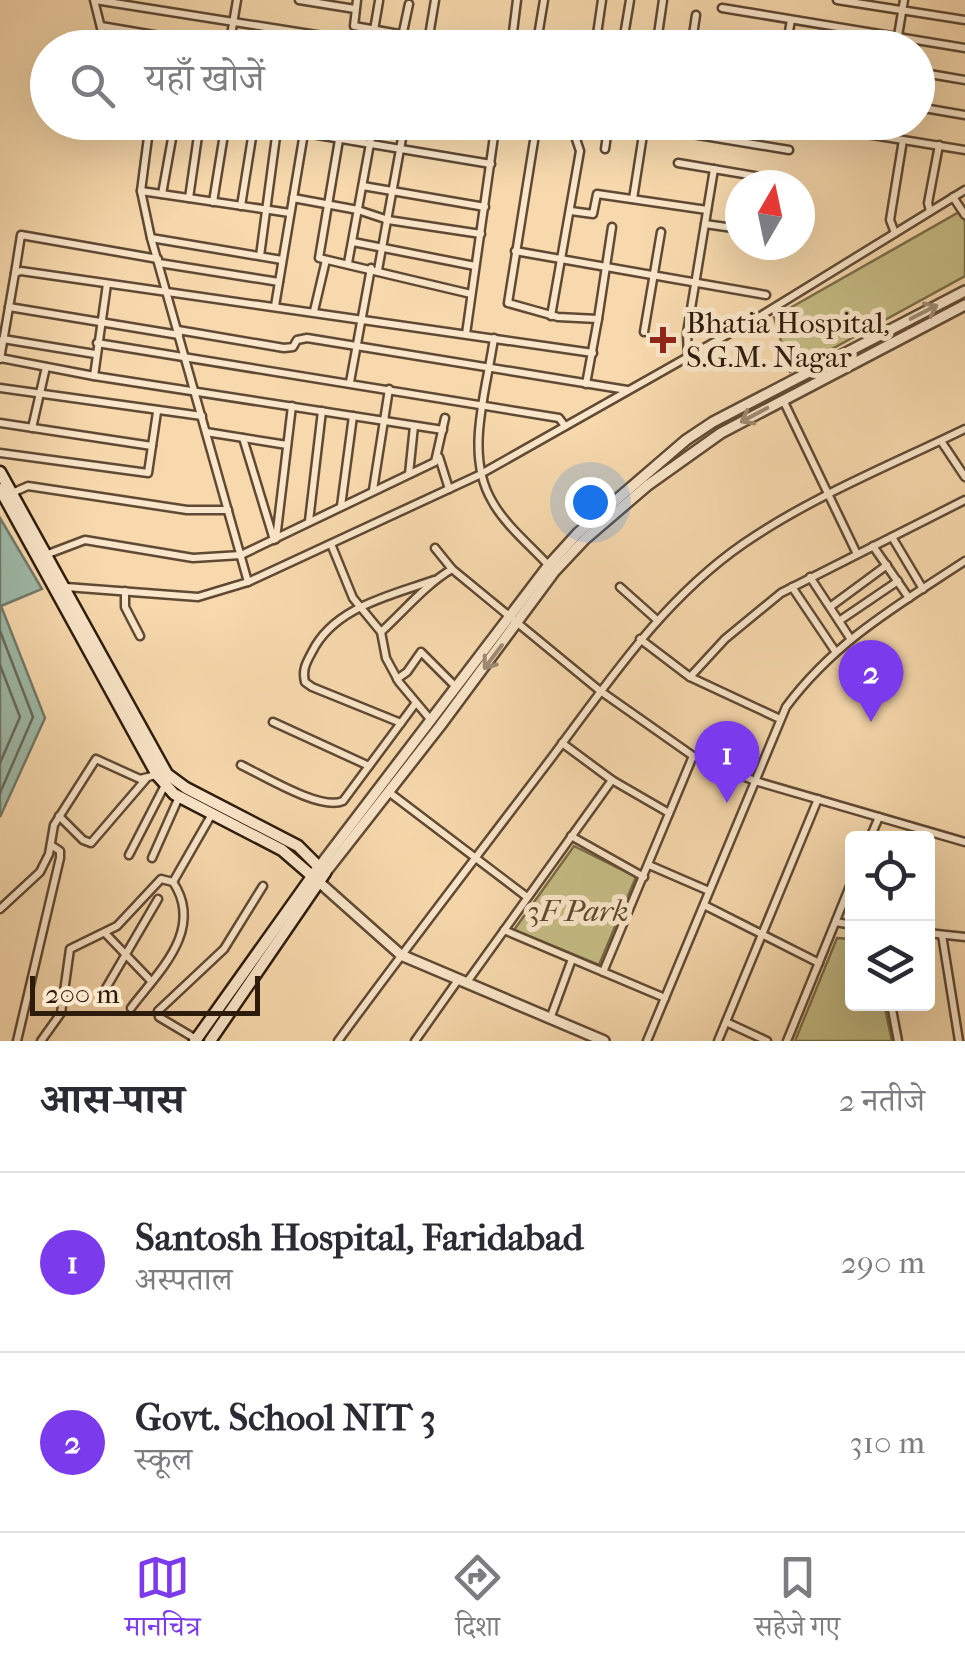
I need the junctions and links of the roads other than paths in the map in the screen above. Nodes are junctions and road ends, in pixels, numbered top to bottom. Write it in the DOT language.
graph roads {
  1 [pos="95,0"];
  2 [pos="237,0"];
  3 [pos="299,0"];
  4 [pos="357,0"];
  5 [pos="435,0"];
  6 [pos="518,0"];
  7 [pos="544,0"];
  8 [pos="602,0"];
  9 [pos="630,0"];
  10 [pos="663,0"];
  11 [pos="837,0"];
  12 [pos="904,0"];
  13 [pos="378,1"];
  14 [pos="409,4"];
  15 [pos="722,8"];
  16 [pos="355,9"];
  17 [pos="902,10"];
  18 [pos="696,14"];
  19 [pos="791,20"];
  20 [pos="965,20"];
  21 [pos="233,22"];
  22 [pos="102,26"];
  23 [pos="103,30"];
  24 [pos="125,30"];
  25 [pos="231,30"];
  26 [pos="284,30"];
  27 [pos="374,30"];
  28 [pos="403,30"];
  29 [pos="430,30"];
  30 [pos="514,30"];
  31 [pos="539,30"];
  32 [pos="598,30"];
  33 [pos="625,30"];
  34 [pos="659,30"];
  35 [pos="694,30"];
  36 [pos="789,30"];
  37 [pos="850,30"];
  38 [pos="899,30"];
  39 [pos="935,44"];
  40 [pos="965,48"];
  41 [pos="935,75"];
  42 [pos="965,80"];
  43 [pos="935,111"];
  44 [pos="965,115"];
  45 [pos="148,140"];
  46 [pos="171,140"];
  47 [pos="197,140"];
  48 [pos="223,140"];
  49 [pos="252,140"];
  50 [pos="276,140"];
  51 [pos="303,140"];
  52 [pos="340,140"];
  53 [pos="346,140"];
  54 [pos="371,140"];
  55 [pos="402,140"];
  56 [pos="495,140"];
  57 [pos="534,140"];
  58 [pos="576,140"];
  59 [pos="607,140"];
  60 [pos="642,140"];
  61 [pos="729,140"];
  62 [pos="903,140"];
  63 [pos="370,144"];
  64 [pos="939,146"];
  65 [pos="401,149"];
  66 [pos="605,150"];
  67 [pos="790,150"];
  68 [pos="965,150"];
  69 [pos="678,163"];
  70 [pos="491,164"];
  71 [pos="714,169"];
  72 [pos="725,171"];
  73 [pos="363,186"];
  74 [pos="965,190"];
  75 [pos="141,191"];
  76 [pos="393,192"];
  77 [pos="162,194"];
  78 [pos="953,197"];
  79 [pos="189,198"];
  80 [pos="293,198"];
  81 [pos="633,199"];
  82 [pos="213,202"];
  83 [pos="326,203"];
  84 [pos="241,206"];
  85 [pos="485,207"];
  86 [pos="267,210"];
  87 [pos="358,210"];
  88 [pos="707,210"];
  89 [pos="571,211"];
  90 [pos="930,211"];
  91 [pos="290,214"];
  92 [pos="965,215"];
  93 [pos="388,220"];
  94 [pos="705,224"];
  95 [pos="612,227"];
  96 [pos="725,227"];
  97 [pos="661,232"];
  98 [pos="896,233"];
  99 [pos="481,234"];
  100 [pos="150,238"];
  101 [pos="353,242"];
  102 [pos="383,249"];
  103 [pos="515,251"];
  104 [pos="260,256"];
  105 [pos="282,260"];
  106 [pos="326,260"];
  107 [pos="559,260"];
  108 [pos="158,261"];
  109 [pos="348,263"];
  110 [pos="475,266"];
  111 [pos="606,268"];
  112 [pos="374,269"];
  113 [pos="15,273"];
  114 [pos="652,276"];
  115 [pos="278,282"];
  116 [pos="695,283"];
  117 [pos="107,284"];
  118 [pos="166,289"];
  119 [pos="965,292"];
  120 [pos="471,294"];
  121 [pos="766,295"];
  122 [pos="965,305"];
  123 [pos="9,306"];
  124 [pos="274,306"];
  125 [pos="314,312"];
  126 [pos="550,316"];
  127 [pos="362,318"];
  128 [pos="598,320"];
  129 [pos="99,321"];
  130 [pos="644,332"];
  131 [pos="179,333"];
  132 [pos="466,334"];
  133 [pos="3,338"];
  134 [pos="494,338"];
  135 [pos="97,343"];
  136 [pos="356,347"];
  137 [pos="593,353"];
  138 [pos="96,354"];
  139 [pos="185,356"];
  140 [pos="688,357"];
  141 [pos="0,358"];
  142 [pos="46,367"];
  143 [pos="489,370"];
  144 [pos="94,376"];
  145 [pos="350,382"];
  146 [pos="586,384"];
  147 [pos="0,388"];
  148 [pos="389,389"];
  149 [pos="194,390"];
  150 [pos="628,390"];
  151 [pos="40,394"];
  152 [pos="783,400"];
  153 [pos="484,404"];
  154 [pos="292,406"];
  155 [pos="322,410"];
  156 [pos="156,412"];
  157 [pos="202,416"];
  158 [pos="353,416"];
  159 [pos="445,418"];
  160 [pos="383,421"];
  161 [pos="0,424"];
  162 [pos="414,426"];
  163 [pos="565,426"];
  164 [pos="32,428"];
  165 [pos="965,429"];
  166 [pos="443,430"];
  167 [pos="206,432"];
  168 [pos="243,438"];
  169 [pos="941,441"];
  170 [pos="288,445"];
  171 [pos="152,446"];
  172 [pos="0,453"];
  173 [pos="439,456"];
  174 [pos="0,472"];
  175 [pos="409,474"];
  176 [pos="480,475"];
  177 [pos="965,477"];
  178 [pos="0,489"];
  179 [pos="449,489"];
  180 [pos="373,491"];
  181 [pos="12,493"];
  182 [pos="828,494"];
  183 [pos="965,500"];
  184 [pos="341,506"];
  185 [pos="228,510"];
  186 [pos="309,521"];
  187 [pos="892,537"];
  188 [pos="275,540"];
  189 [pos="331,544"];
  190 [pos="873,546"];
  191 [pos="434,548"];
  192 [pos="48,554"];
  193 [pos="241,554"];
  194 [pos="857,554"];
  195 [pos="965,561"];
  196 [pos="887,565"];
  197 [pos="551,569"];
  198 [pos="452,570"];
  199 [pos="810,577"];
  200 [pos="434,580"];
  201 [pos="248,582"];
  202 [pos="898,582"];
  203 [pos="66,587"];
  204 [pos="620,587"];
  205 [pos="792,588"];
  206 [pos="923,589"];
  207 [pos="125,590"];
  208 [pos="910,598"];
  209 [pos="363,606"];
  210 [pos="830,607"];
  211 [pos="510,614"];
  212 [pos="657,620"];
  213 [pos="839,621"];
  214 [pos="520,622"];
  215 [pos="381,632"];
  216 [pos="140,636"];
  217 [pos="850,638"];
  218 [pos="640,639"];
  219 [pos="835,651"];
  220 [pos="690,677"];
  221 [pos="398,679"];
  222 [pos="456,686"];
  223 [pos="599,690"];
  224 [pos="415,704"];
  225 [pos="780,718"];
  226 [pos="430,720"];
  227 [pos="273,722"];
  228 [pos="401,724"];
  229 [pos="562,744"];
  230 [pos="693,756"];
  231 [pos="240,765"];
  232 [pos="369,766"];
  233 [pos="158,777"];
  234 [pos="612,780"];
  235 [pos="755,780"];
  236 [pos="390,793"];
  237 [pos="180,797"];
  238 [pos="818,799"];
  239 [pos="669,813"];
  240 [pos="212,814"];
  241 [pos="59,816"];
  242 [pos="879,817"];
  243 [pos="873,831"];
  244 [pos="571,836"];
  245 [pos="965,842"];
  246 [pos="50,844"];
  247 [pos="129,855"];
  248 [pos="477,856"];
  249 [pos="152,858"];
  250 [pos="648,865"];
  251 [pos="319,875"];
  252 [pos="644,877"];
  253 [pos="173,882"];
  254 [pos="263,886"];
  255 [pos="709,891"];
  256 [pos="527,897"];
  257 [pos="158,898"];
  258 [pos="845,899"];
  259 [pos="703,905"];
  260 [pos="0,910"];
  261 [pos="836,922"];
  262 [pos="845,924"];
  263 [pos="504,930"];
  264 [pos="105,933"];
  265 [pos="935,934"];
  266 [pos="763,935"];
  267 [pos="942,935"];
  268 [pos="965,937"];
  269 [pos="401,954"];
  270 [pos="125,956"];
  271 [pos="572,959"];
  272 [pos="819,963"];
  273 [pos="603,972"];
  274 [pos="151,980"];
  275 [pos="462,982"];
  276 [pos="102,995"];
  277 [pos="665,998"];
  278 [pos="130,1008"];
  279 [pos="893,1011"];
  280 [pos="550,1020"];
  281 [pos="726,1022"];
  282 [pos="196,1040"];
  283 [pos="17,1041"];
  284 [pos="41,1041"];
  285 [pos="210,1041"];
  286 [pos="338,1041"];
  287 [pos="416,1041"];
  288 [pos="604,1041"];
  289 [pos="647,1041"];
  290 [pos="718,1041"];
  291 [pos="766,1041"];
  292 [pos="787,1041"];
  293 [pos="898,1041"];
  294 [pos="959,1041"];
  1 -- 21 [label="street"];
  1 -- 22 [label="street"];
  2 -- 21 [label="street"];
  3 -- 16 [label="street"];
  4 -- 16 [label="street"];
  5 -- 29 [label="street"];
  6 -- 30 [label="street"];
  7 -- 31 [label="street"];
  8 -- 32 [label="street"];
  9 -- 33 [label="street"];
  10 -- 34 [label="street"];
  11 -- 17 [label="street"];
  12 -- 17 [label="street"];
  13 -- 27 [label="street"];
  14 -- 28 [label="street"];
  15 -- 19 [label="street"];
  16 -- 27 [label="street"];
  17 -- 20 [label="street"];
  17 -- 38 [label="street"];
  18 -- 35 [label="street"];
  19 -- 36 [label="street"];
  19 -- 37 [label="street"];
  21 -- 25 [label="street"];
  21 -- 26 [label="street"];
  22 -- 23 [label="street"];
  22 -- 24 [label="street"];
  39 -- 40 [label="street"];
  41 -- 42 [label="street"];
  43 -- 44 [label="street"];
  45 -- 75 [label="street"];
  46 -- 77 [label="street"];
  47 -- 79 [label="street"];
  48 -- 82 [label="street"];
  49 -- 84 [label="street"];
  50 -- 86 [label="street"];
  51 -- 80 [label="street"];
  52 -- 83 [label="street"];
  53 -- 63 [label="street"];
  54 -- 63 [label="street"];
  55 -- 65 [label="street"];
  56 -- 70 [label="street"];
  57 -- 103 [label="street"];
  58 -- 89 [label="street"];
  59 -- 66 [label="street"];
  60 -- 81 [label="street"];
  61 -- 67 [label="street"];
  62 -- 64 [label="street"];
  62 -- 98 [label="street"];
  63 -- 65 [label="street"];
  63 -- 73 [label="street"];
  64 -- 68 [label="street"];
  64 -- 90 [label="street"];
  65 -- 70 [label="street"];
  65 -- 76 [label="street"];
  69 -- 71 [label="street"];
  70 -- 85 [label="street"];
  71 -- 72 [label="street"];
  71 -- 88 [label="street"];
  73 -- 76 [label="street"];
  73 -- 87 [label="street"];
  74 -- 78 [label="street"];
  75 -- 77 [label="street"];
  75 -- 100 [label="street"];
  76 -- 85 [label="street"];
  76 -- 93 [label="street"];
  77 -- 79 [label="street"];
  78 -- 90 [label="street"];
  78 -- 92 [label="street"];
  79 -- 82 [label="street"];
  80 -- 83 [label="street"];
  80 -- 91 [label="street"];
  81 -- 88 [label="street"];
  81 -- 89 [label="street"];
  82 -- 84 [label="street"];
  83 -- 87 [label="street"];
  83 -- 106 [label="street"];
  84 -- 86 [label="street"];
  85 -- 99 [label="street"];
  86 -- 91 [label="street"];
  86 -- 104 [label="street"];
  87 -- 93 [label="street"];
  87 -- 101 [label="street"];
  88 -- 94 [label="street"];
  89 -- 107 [label="street"];
  90 -- 98 [label="street"];
  91 -- 105 [label="street"];
  93 -- 99 [label="street"];
  93 -- 102 [label="street"];
  94 -- 96 [label="street"];
  94 -- 116 [label="street"];
  95 -- 111 [label="street"];
  97 -- 114 [label="street"];
  98 -- 140 [label="street"];
  99 -- 110 [label="street"];
  100 -- 104 [label="street"];
  100 -- 108 [label="street"];
  101 -- 102 [label="street"];
  101 -- 109 [label="street"];
  102 -- 110 [label="street"];
  102 -- 112 [label="street"];
  103 -- 107 [label="street"];
  103 -- 126 [label="street"];
  104 -- 105 [label="street"];
  105 -- 115 [label="street"];
  106 -- 109 [label="street"];
  106 -- 125 [label="street"];
  107 -- 111 [label="street"];
  107 -- 126 [label="street"];
  108 -- 113 [label="street"];
  108 -- 115 [label="street"];
  108 -- 118 [label="street"];
  109 -- 112 [label="street"];
  110 -- 120 [label="street"];
  111 -- 114 [label="street"];
  111 -- 128 [label="street"];
  112 -- 120 [label="street"];
  112 -- 127 [label="street"];
  113 -- 117 [label="street"];
  113 -- 123 [label="street"];
  114 -- 116 [label="street"];
  114 -- 130 [label="street"];
  115 -- 124 [label="street"];
  116 -- 121 [label="street"];
  116 -- 140 [label="street"];
  117 -- 118 [label="street"];
  117 -- 129 [label="street"];
  118 -- 124 [label="street"];
  118 -- 131 [label="street"];
  197 -- 119 [label="street, one-way"];
  120 -- 132 [label="street"];
  122 -- 152 [label="street"];
  123 -- 129 [label="street"];
  123 -- 133 [label="street"];
  124 -- 125 [label="street"];
  125 -- 127 [label="street"];
  126 -- 128 [label="street"];
  127 -- 132 [label="street"];
  127 -- 136 [label="street"];
  128 -- 137 [label="street"];
  129 -- 131 [label="street"];
  129 -- 135 [label="street"];
  131 -- 136 [label="street"];
  131 -- 139 [label="street"];
  132 -- 134 [label="street"];
  133 -- 138 [label="street"];
  133 -- 141 [label="street"];
  134 -- 137 [label="street"];
  134 -- 143 [label="street"];
  135 -- 138 [label="street"];
  135 -- 139 [label="street"];
  136 -- 143 [label="street"];
  136 -- 145 [label="street"];
  137 -- 146 [label="street"];
  138 -- 144 [label="street"];
  139 -- 145 [label="street"];
  139 -- 149 [label="street"];
  140 -- 150 [label="street"];
  141 -- 142 [label="street"];
  142 -- 144 [label="street"];
  142 -- 151 [label="street"];
  143 -- 146 [label="street"];
  143 -- 153 [label="street"];
  144 -- 149 [label="street"];
  145 -- 148 [label="street"];
  146 -- 150 [label="street"];
  147 -- 151 [label="street"];
  148 -- 153 [label="street"];
  148 -- 160 [label="street"];
  149 -- 154 [label="street"];
  149 -- 157 [label="street"];
  150 -- 163 [label="street"];
  151 -- 156 [label="street"];
  151 -- 164 [label="street"];
  152 -- 182 [label="street"];
  152 -- 197 [label="street, one-way"];
  153 -- 163 [label="street"];
  153 -- 176 [label="street"];
  154 -- 155 [label="street"];
  154 -- 170 [label="street"];
  155 -- 158 [label="street"];
  155 -- 186 [label="street"];
  156 -- 157 [label="street"];
  156 -- 171 [label="street"];
  157 -- 167 [label="street"];
  158 -- 160 [label="street"];
  158 -- 184 [label="street"];
  159 -- 166 [label="street"];
  160 -- 162 [label="street"];
  160 -- 180 [label="street"];
  161 -- 164 [label="street"];
  162 -- 166 [label="street"];
  162 -- 175 [label="street"];
  163 -- 176 [label="street"];
  164 -- 171 [label="street"];
  165 -- 169 [label="street"];
  166 -- 173 [label="street"];
  167 -- 168 [label="street"];
  167 -- 185 [label="street"];
  168 -- 170 [label="street"];
  168 -- 188 [label="street"];
  169 -- 177 [label="street"];
  169 -- 182 [label="street"];
  170 -- 188 [label="street"];
  171 -- 172 [label="street"];
  173 -- 175 [label="street"];
  173 -- 179 [label="street"];
  174 -- 181 [label="main road"];
  175 -- 180 [label="street"];
  176 -- 179 [label="street"];
  176 -- 197 [label="street"];
  178 -- 233 [label="main road"];
  179 -- 189 [label="street"];
  180 -- 184 [label="street"];
  181 -- 185 [label="street"];
  181 -- 192 [label="main road"];
  182 -- 194 [label="street"];
  182 -- 212 [label="street"];
  183 -- 187 [label="street"];
  184 -- 186 [label="street"];
  185 -- 193 [label="street"];
  186 -- 188 [label="street"];
  187 -- 190 [label="street"];
  187 -- 206 [label="street"];
  188 -- 193 [label="street"];
  189 -- 201 [label="street"];
  189 -- 209 [label="street"];
  190 -- 194 [label="street"];
  190 -- 196 [label="street"];
  191 -- 198 [label="street"];
  192 -- 193 [label="street"];
  192 -- 203 [label="main road"];
  193 -- 201 [label="street"];
  194 -- 199 [label="street"];
  195 -- 206 [label="street"];
  196 -- 202 [label="street"];
  196 -- 210 [label="street"];
  197 -- 211 [label="street"];
  197 -- 214 [label="street"];
  198 -- 200 [label="street"];
  198 -- 211 [label="street"];
  199 -- 205 [label="street"];
  199 -- 210 [label="street"];
  200 -- 209 [label="street"];
  200 -- 215 [label="street"];
  201 -- 207 [label="street"];
  202 -- 208 [label="street"];
  202 -- 213 [label="street"];
  203 -- 207 [label="street"];
  203 -- 233 [label="main road"];
  204 -- 212 [label="street"];
  205 -- 219 [label="street"];
  205 -- 220 [label="street"];
  206 -- 208 [label="street"];
  207 -- 216 [label="street"];
  208 -- 217 [label="street"];
  209 -- 215 [label="street"];
  209 -- 228 [label="street"];
  210 -- 213 [label="street"];
  211 -- 214 [label="street"];
  211 -- 222 [label="street"];
  212 -- 218 [label="street"];
  213 -- 217 [label="street"];
  214 -- 223 [label="street"];
  214 -- 236 [label="street, one-way"];
  215 -- 221 [label="street"];
  217 -- 219 [label="street"];
  218 -- 220 [label="street"];
  218 -- 223 [label="street"];
  219 -- 225 [label="street"];
  220 -- 225 [label="street"];
  221 -- 222 [label="street"];
  221 -- 224 [label="street"];
  222 -- 226 [label="street"];
  223 -- 229 [label="street"];
  223 -- 230 [label="street"];
  224 -- 226 [label="street"];
  224 -- 228 [label="street"];
  225 -- 235 [label="street"];
  226 -- 251 [label="street"];
  227 -- 232 [label="street"];
  228 -- 232 [label="street"];
  229 -- 234 [label="street"];
  229 -- 248 [label="street"];
  230 -- 235 [label="street"];
  230 -- 239 [label="street"];
  231 -- 232 [label="street"];
  233 -- 237 [label="main road"];
  233 -- 241 [label="street"];
  233 -- 241 [label="street"];
  233 -- 247 [label="street"];
  233 -- 251 [label="main road"];
  234 -- 239 [label="street"];
  234 -- 244 [label="street"];
  235 -- 238 [label="street"];
  235 -- 255 [label="street"];
  236 -- 248 [label="street"];
  236 -- 251 [label="street"];
  237 -- 240 [label="main road"];
  237 -- 249 [label="street"];
  238 -- 242 [label="street"];
  238 -- 266 [label="street"];
  239 -- 250 [label="street"];
  240 -- 251 [label="main road"];
  240 -- 253 [label="street"];
  241 -- 246 [label="street"];
  242 -- 243 [label="street"];
  242 -- 245 [label="street"];
  244 -- 252 [label="street"];
  244 -- 256 [label="street"];
  246 -- 260 [label="street"];
  246 -- 283 [label="street"];
  248 -- 256 [label="street"];
  248 -- 269 [label="street"];
  250 -- 252 [label="street"];
  250 -- 255 [label="street"];
  251 -- 269 [label="street"];
  251 -- 282 [label="main road"];
  251 -- 285 [label="main road"];
  252 -- 273 [label="street"];
  253 -- 264 [label="street"];
  253 -- 274 [label="street"];
  254 -- 282 [label="street"];
  255 -- 259 [label="street"];
  256 -- 263 [label="street"];
  257 -- 270 [label="street"];
  258 -- 261 [label="street"];
  259 -- 266 [label="street"];
  259 -- 277 [label="street"];
  261 -- 262 [label="street"];
  261 -- 272 [label="street"];
  263 -- 271 [label="street"];
  263 -- 275 [label="street"];
  264 -- 270 [label="street"];
  264 -- 284 [label="street"];
  265 -- 267 [label="street"];
  266 -- 272 [label="street"];
  266 -- 281 [label="street"];
  267 -- 268 [label="street"];
  267 -- 294 [label="street"];
  269 -- 275 [label="street"];
  269 -- 286 [label="street"];
  270 -- 274 [label="street"];
  270 -- 276 [label="street"];
  271 -- 273 [label="street"];
  271 -- 280 [label="street"];
  272 -- 292 [label="street"];
  273 -- 277 [label="street"];
  274 -- 278 [label="street"];
  275 -- 280 [label="street"];
  275 -- 287 [label="street"];
  277 -- 289 [label="street"];
  279 -- 293 [label="street"];
  280 -- 288 [label="street"];
  281 -- 290 [label="street"];
  281 -- 291 [label="street"];
}
